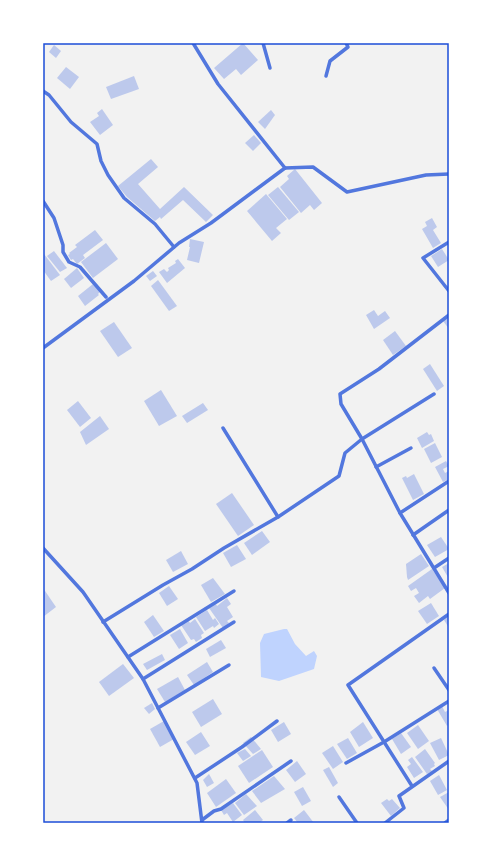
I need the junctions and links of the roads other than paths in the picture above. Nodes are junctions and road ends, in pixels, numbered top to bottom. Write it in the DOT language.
graph roads {
  1 [pos="193,43"];
  2 [pos="264,43"];
  3 [pos="346,43"];
  4 [pos="270,68"];
  5 [pos="326,76"];
  6 [pos="43,91"];
  7 [pos="285,168"];
  8 [pos="449,174"];
  9 [pos="43,201"];
  10 [pos="449,242"];
  11 [pos="174,247"];
  12 [pos="449,291"];
  13 [pos="106,297"];
  14 [pos="449,315"];
  15 [pos="43,348"];
  16 [pos="434,394"];
  17 [pos="223,428"];
  18 [pos="362,439"];
  19 [pos="411,448"];
  20 [pos="376,467"];
  21 [pos="449,481"];
  22 [pos="449,510"];
  23 [pos="400,513"];
  24 [pos="278,517"];
  25 [pos="413,534"];
  26 [pos="43,548"];
  27 [pos="449,558"];
  28 [pos="434,568"];
  29 [pos="234,591"];
  30 [pos="449,593"];
  31 [pos="449,614"];
  32 [pos="104,622"];
  33 [pos="234,622"];
  34 [pos="128,658"];
  35 [pos="229,665"];
  36 [pos="434,668"];
  37 [pos="143,679"];
  38 [pos="449,690"];
  39 [pos="449,701"];
  40 [pos="158,708"];
  41 [pos="277,721"];
  42 [pos="384,742"];
  43 [pos="291,761"];
  44 [pos="449,761"];
  45 [pos="346,764"];
  46 [pos="195,778"];
  47 [pos="412,786"];
  48 [pos="339,797"];
  49 [pos="291,820"];
  50 [pos="449,820"];
  51 [pos="202,822"];
  52 [pos="287,823"];
  53 [pos="358,823"];
  54 [pos="385,823"];
  55 [pos="445,823"];
  1 -- 7 [label="street"];
  2 -- 4 [label="street"];
  3 -- 5 [label="street"];
  6 -- 11 [label="street"];
  7 -- 8 [label="street"];
  7 -- 11 [label="street"];
  9 -- 13 [label="street"];
  10 -- 12 [label="street"];
  11 -- 15 [label="street"];
  14 -- 18 [label="street"];
  16 -- 18 [label="street"];
  17 -- 24 [label="street"];
  18 -- 20 [label="street"];
  18 -- 24 [label="street"];
  19 -- 20 [label="street"];
  20 -- 23 [label="street"];
  21 -- 23 [label="street"];
  22 -- 25 [label="street"];
  23 -- 25 [label="street"];
  24 -- 32 [label="street"];
  25 -- 28 [label="street"];
  26 -- 32 [label="street"];
  27 -- 28 [label="street"];
  28 -- 30 [label="street"];
  29 -- 34 [label="street"];
  31 -- 42 [label="street"];
  32 -- 34 [label="street"];
  33 -- 37 [label="street"];
  34 -- 37 [label="street"];
  35 -- 40 [label="street"];
  36 -- 38 [label="street"];
  37 -- 40 [label="street"];
  39 -- 42 [label="street"];
  40 -- 46 [label="street"];
  41 -- 46 [label="street"];
  42 -- 45 [label="street"];
  42 -- 47 [label="street"];
  43 -- 51 [label="street"];
  44 -- 47 [label="street"];
  46 -- 51 [label="street"];
  47 -- 54 [label="street"];
  48 -- 53 [label="street"];
  49 -- 52 [label="street"];
  50 -- 55 [label="street"];
}
